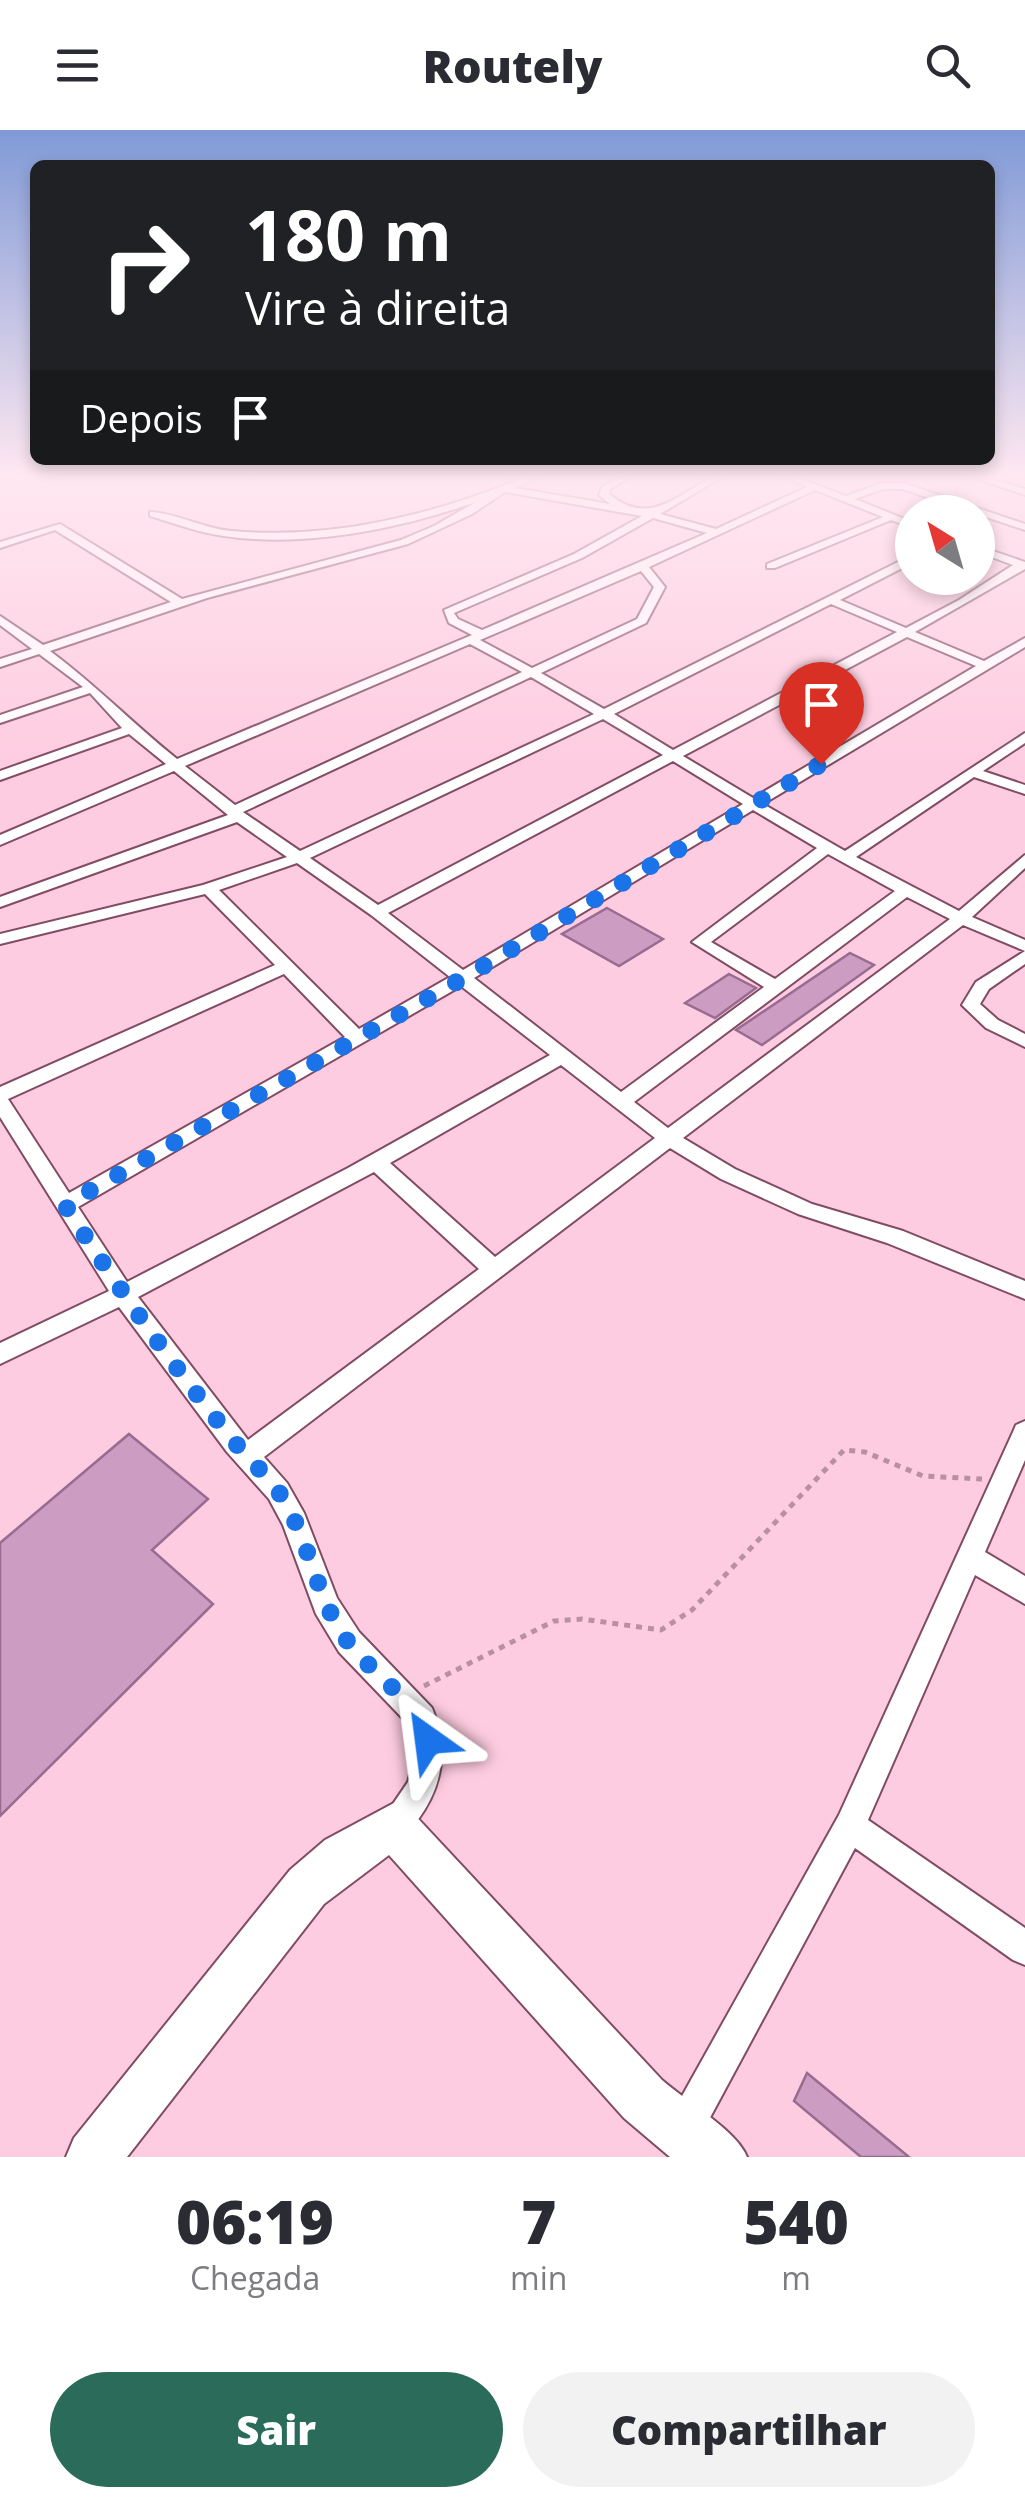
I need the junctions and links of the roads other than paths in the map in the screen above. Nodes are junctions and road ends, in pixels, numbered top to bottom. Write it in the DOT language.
graph roads {
  1 [pos="130,572"];
  2 [pos="302,572"];
  3 [pos="542,572"];
  4 [pos="630,572"];
  5 [pos="648,572"];
  6 [pos="886,572"];
  7 [pos="1012,572"];
  8 [pos="830,599"];
  9 [pos="181,603"];
  10 [pos="0,619"];
  11 [pos="904,631"];
  12 [pos="477,637"];
  13 [pos="1025,642"];
  14 [pos="40,651"];
  15 [pos="0,663"];
  16 [pos="984,665"];
  17 [pos="532,671"];
  18 [pos="92,688"];
  19 [pos="608,712"];
  20 [pos="0,719"];
  21 [pos="131,729"];
  22 [pos="1025,736"];
  23 [pos="672,754"];
  24 [pos="179,767"];
  25 [pos="972,772"];
  26 [pos="0,776"];
  27 [pos="1025,790"];
  28 [pos="756,804"];
  29 [pos="236,813"];
  30 [pos="0,840"];
  31 [pos="829,846"];
  32 [pos="848,856"];
  33 [pos="298,858"];
  34 [pos="1025,860"];
  35 [pos="208,888"];
  36 [pos="908,889"];
  37 [pos="0,902"];
  38 [pos="376,912"];
  39 [pos="961,918"];
  40 [pos="0,939"];
  41 [pos="1025,946"];
  42 [pos="1025,956"];
  43 [pos="286,967"];
  44 [pos="460,980"];
  45 [pos="776,986"];
  46 [pos="357,1038"];
  47 [pos="1025,1042"];
  48 [pos="564,1056"];
  49 [pos="0,1099"];
  50 [pos="622,1101"];
  51 [pos="9,1134"];
  52 [pos="668,1136"];
  53 [pos="377,1163"];
  54 [pos="65,1205"];
  55 [pos="494,1269"];
  56 [pos="1025,1290"];
  57 [pos="124,1296"];
  58 [pos="0,1354"];
  59 [pos="1025,1432"];
  60 [pos="248,1455"];
  61 [pos="969,1557"];
  62 [pos="1025,1590"];
  63 [pos="394,1826"];
  64 [pos="850,1826"];
  65 [pos="1025,1948"];
  66 [pos="701,2145"];
  67 [pos="93,2157"];
  1 -- 9 [label="street"];
  2 -- 9 [label="street"];
  3 -- 12 [label="street"];
  4 -- 12 [label="street"];
  5 -- 17 [label="street"];
  6 -- 8 [label="street"];
  7 -- 11 [label="street"];
  8 -- 11 [label="street"];
  8 -- 19 [label="street"];
  9 -- 14 [label="street"];
  10 -- 14 [label="street"];
  11 -- 16 [label="street"];
  11 -- 23 [label="street"];
  12 -- 17 [label="street"];
  12 -- 24 [label="street"];
  13 -- 16 [label="street"];
  14 -- 15 [label="street"];
  14 -- 18 [label="street"];
  16 -- 28 [label="street"];
  17 -- 19 [label="street"];
  17 -- 29 [label="street"];
  18 -- 20 [label="street"];
  18 -- 21 [label="street"];
  19 -- 23 [label="street"];
  19 -- 33 [label="street"];
  21 -- 24 [label="street"];
  21 -- 26 [label="street"];
  22 -- 25 [label="street"];
  23 -- 28 [label="street"];
  23 -- 38 [label="street"];
  24 -- 29 [label="street"];
  24 -- 30 [label="street"];
  25 -- 27 [label="street"];
  25 -- 32 [label="street"];
  28 -- 31 [label="street"];
  28 -- 44 [label="street"];
  29 -- 33 [label="street"];
  29 -- 37 [label="street"];
  31 -- 32 [label="street"];
  31 -- 45 [label="street"];
  32 -- 36 [label="street"];
  33 -- 35 [label="street"];
  33 -- 38 [label="street"];
  34 -- 39 [label="street"];
  35 -- 40 [label="street"];
  35 -- 43 [label="street"];
  36 -- 39 [label="street"];
  36 -- 45 [label="street"];
  38 -- 44 [label="street"];
  39 -- 41 [label="street"];
  39 -- 52 [label="street"];
  42 -- 47 [label="street"];
  43 -- 46 [label="street"];
  43 -- 49 [label="street"];
  44 -- 46 [label="street"];
  44 -- 48 [label="street"];
  45 -- 50 [label="street"];
  46 -- 54 [label="street"];
  48 -- 50 [label="street"];
  48 -- 53 [label="street"];
  49 -- 51 [label="street"];
  50 -- 52 [label="street"];
  51 -- 54 [label="street"];
  52 -- 55 [label="street"];
  52 -- 56 [label="street"];
  53 -- 55 [label="street"];
  53 -- 57 [label="street"];
  54 -- 57 [label="street"];
  55 -- 60 [label="street"];
  57 -- 58 [label="street"];
  57 -- 60 [label="street"];
  59 -- 61 [label="street"];
  60 -- 63 [label="street"];
  61 -- 62 [label="street"];
  61 -- 64 [label="street"];
  63 -- 66 [label="street"];
  63 -- 67 [label="street"];
  64 -- 65 [label="street"];
  64 -- 66 [label="street"];
}
